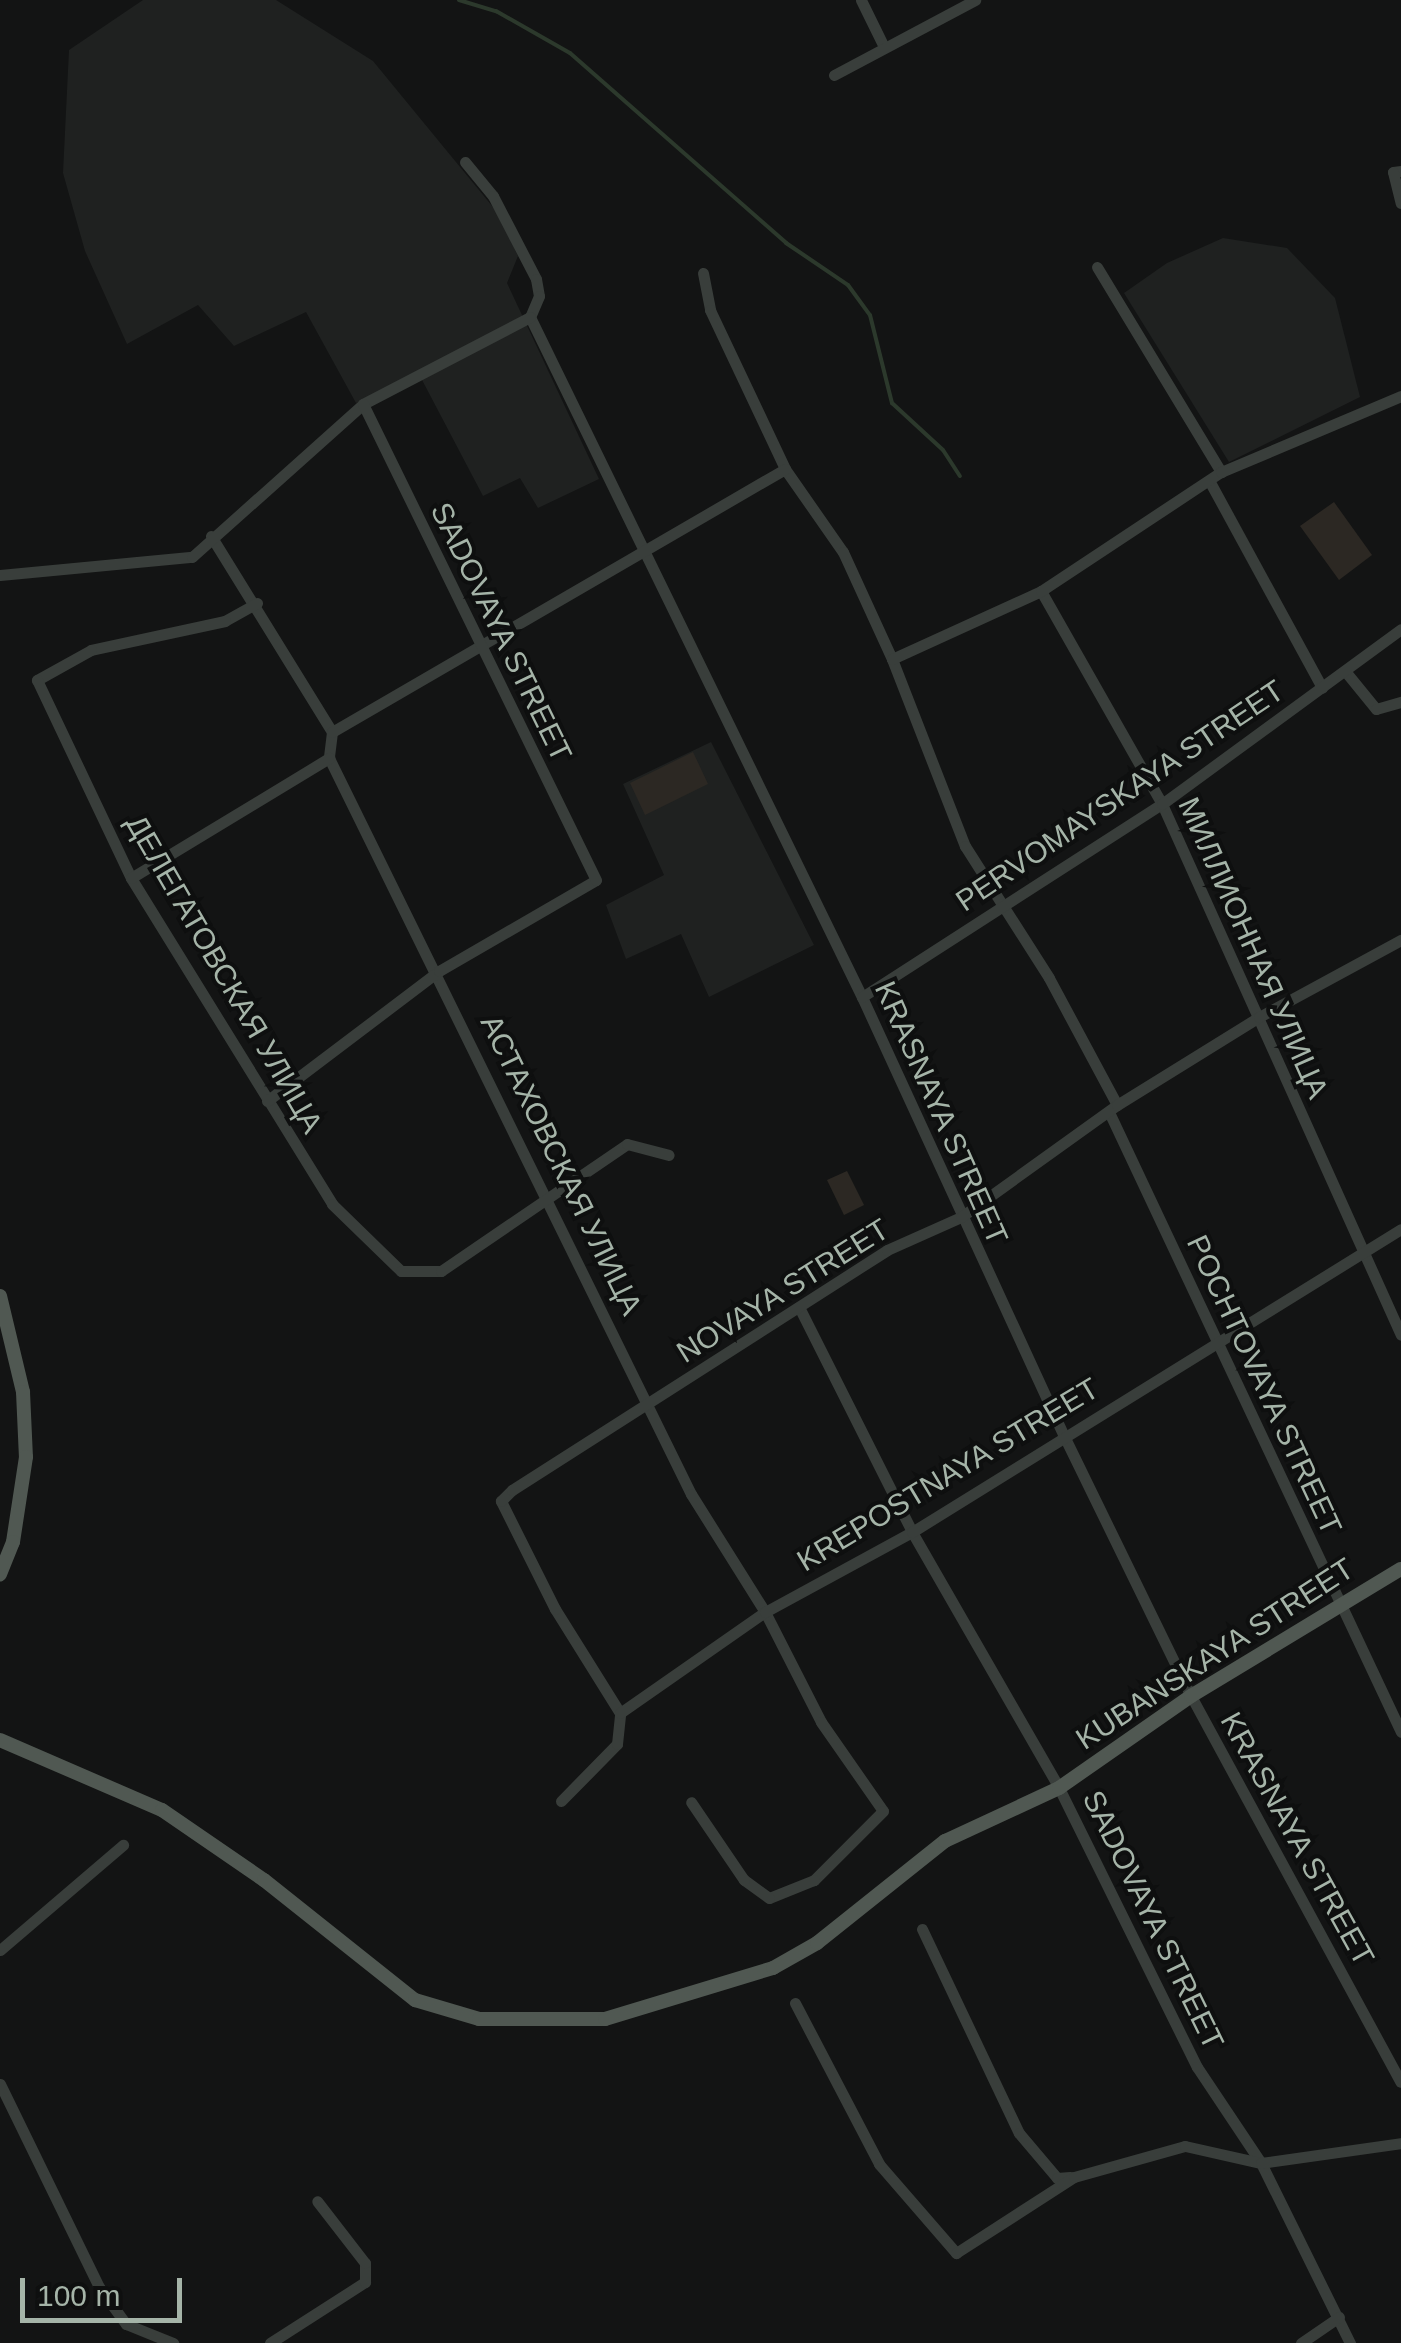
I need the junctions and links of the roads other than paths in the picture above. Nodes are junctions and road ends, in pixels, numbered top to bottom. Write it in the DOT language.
graph roads {
  1 [pos="861,0"];
  2 [pos="975,0"];
  3 [pos="884,47"];
  4 [pos="834,75"];
  5 [pos="465,162"];
  6 [pos="1401,172"];
  7 [pos="1401,204"];
  8 [pos="1097,267"];
  9 [pos="703,274"];
  10 [pos="530,317"];
  11 [pos="1401,396"];
  12 [pos="363,404"];
  13 [pos="785,469"];
  14 [pos="1220,472"];
  15 [pos="1211,484"];
  16 [pos="211,536"];
  17 [pos="642,552"];
  18 [pos="0,576"];
  19 [pos="1041,590"];
  20 [pos="257,603"];
  21 [pos="1401,629"];
  22 [pos="480,647"];
  23 [pos="892,658"];
  24 [pos="1345,670"];
  25 [pos="1322,688"];
  26 [pos="1401,702"];
  27 [pos="332,732"];
  28 [pos="329,758"];
  29 [pos="1162,804"];
  30 [pos="132,878"];
  31 [pos="1004,909"];
  32 [pos="1401,940"];
  33 [pos="439,972"];
  34 [pos="862,996"];
  35 [pos="1259,1017"];
  36 [pos="267,1101"];
  37 [pos="1113,1109"];
  38 [pos="669,1155"];
  39 [pos="550,1200"];
  40 [pos="960,1217"];
  41 [pos="1401,1229"];
  42 [pos="1362,1255"];
  43 [pos="0,1296"];
  44 [pos="799,1306"];
  45 [pos="1401,1335"];
  46 [pos="1216,1339"];
  47 [pos="652,1405"];
  48 [pos="1065,1438"];
  49 [pos="912,1532"];
  50 [pos="1401,1568"];
  51 [pos="0,1575"];
  52 [pos="1341,1606"];
  53 [pos="765,1612"];
  54 [pos="1191,1696"];
  55 [pos="620,1714"];
  56 [pos="1401,1732"];
  57 [pos="0,1740"];
  58 [pos="1059,1788"];
  59 [pos="561,1801"];
  60 [pos="691,1802"];
  61 [pos="124,1845"];
  62 [pos="922,1928"];
  63 [pos="0,1950"];
  64 [pos="795,2003"];
  65 [pos="1401,2082"];
  66 [pos="0,2084"];
  67 [pos="1401,2143"];
  68 [pos="1261,2164"];
  69 [pos="1074,2177"];
  70 [pos="317,2201"];
  71 [pos="1339,2317"];
  72 [pos="174,2343"];
  73 [pos="270,2343"];
  74 [pos="1301,2343"];
  75 [pos="1350,2343"];
  1 -- 3 [label="street"];
  2 -- 3 [label="street"];
  3 -- 4 [label="street"];
  5 -- 10 [label="street, KRASNAYA STREET"];
  6 -- 7 [label="street"];
  8 -- 14 [label="street"];
  9 -- 13 [label="street, POCHTOVAYA STREET"];
  10 -- 12 [label="street"];
  10 -- 17 [label="street, KRASNAYA STREET"];
  11 -- 14 [label="street"];
  12 -- 16 [label="street"];
  12 -- 22 [label="street, SADOVAYA STREET"];
  13 -- 17 [label="street"];
  13 -- 23 [label="street, POCHTOVAYA STREET"];
  14 -- 15 [label="street"];
  15 -- 19 [label="street"];
  15 -- 25 [label="street"];
  16 -- 18 [label="street"];
  16 -- 20 [label="street"];
  17 -- 22 [label="street"];
  17 -- 34 [label="street, KRASNAYA STREET"];
  19 -- 23 [label="street"];
  19 -- 29 [label="street, МИЛЛИОННАЯ УЛИЦА"];
  20 -- 27 [label="street"];
  20 -- 30 [label="street, ДЕЛЕГАТОВСКАЯ УЛИЦА"];
  21 -- 24 [label="street, PERVOMAYSKAYA STREET"];
  22 -- 27 [label="street"];
  22 -- 33 [label="street, SADOVAYA STREET"];
  23 -- 31 [label="street, POCHTOVAYA STREET"];
  24 -- 25 [label="street, PERVOMAYSKAYA STREET"];
  24 -- 26 [label="street"];
  25 -- 29 [label="street, PERVOMAYSKAYA STREET"];
  27 -- 28 [label="street"];
  28 -- 30 [label="street"];
  28 -- 33 [label="street, АСТАХОВСКАЯ УЛИЦА"];
  29 -- 31 [label="street, PERVOMAYSKAYA STREET"];
  29 -- 35 [label="street, МИЛЛИОННАЯ УЛИЦА"];
  30 -- 36 [label="street, ДЕЛЕГАТОВСКАЯ УЛИЦА"];
  31 -- 34 [label="street, PERVOMAYSKAYA STREET"];
  31 -- 37 [label="street, POCHTOVAYA STREET"];
  32 -- 35 [label="street, NOVAYA STREET"];
  33 -- 36 [label="street"];
  33 -- 39 [label="street, АСТАХОВСКАЯ УЛИЦА"];
  34 -- 40 [label="street, KRASNAYA STREET"];
  35 -- 37 [label="street, NOVAYA STREET"];
  35 -- 42 [label="street, МИЛЛИОННАЯ УЛИЦА"];
  36 -- 39 [label="street, ДЕЛЕГАТОВСКАЯ УЛИЦА"];
  37 -- 40 [label="street, NOVAYA STREET"];
  37 -- 46 [label="street, POCHTOVAYA STREET"];
  38 -- 39 [label="street"];
  39 -- 47 [label="street, АСТАХОВСКАЯ УЛИЦА"];
  40 -- 44 [label="street, NOVAYA STREET"];
  40 -- 48 [label="street, KRASNAYA STREET"];
  41 -- 42 [label="street, KREPOSTNAYA STREET"];
  42 -- 45 [label="street, МИЛЛИОННАЯ УЛИЦА"];
  42 -- 46 [label="street, KREPOSTNAYA STREET"];
  43 -- 51 [label="main road"];
  44 -- 47 [label="street, NOVAYA STREET"];
  44 -- 49 [label="street, SADOVAYA STREET"];
  46 -- 48 [label="street, KREPOSTNAYA STREET"];
  46 -- 52 [label="street, POCHTOVAYA STREET"];
  47 -- 53 [label="street, АСТАХОВСКАЯ УЛИЦА"];
  47 -- 55 [label="street, NOVAYA STREET"];
  48 -- 49 [label="street, KREPOSTNAYA STREET"];
  48 -- 54 [label="street, KRASNAYA STREET"];
  49 -- 53 [label="street, KREPOSTNAYA STREET"];
  49 -- 58 [label="street, SADOVAYA STREET"];
  50 -- 52 [label="main road, KUBANSKAYA STREET"];
  52 -- 54 [label="main road, KUBANSKAYA STREET"];
  52 -- 56 [label="street, POCHTOVAYA STREET"];
  53 -- 55 [label="street, KREPOSTNAYA STREET"];
  53 -- 60 [label="street, АСТАХОВСКАЯ УЛИЦА"];
  54 -- 58 [label="main road, KUBANSKAYA STREET"];
  54 -- 65 [label="street, KRASNAYA STREET"];
  55 -- 59 [label="street"];
  57 -- 58 [label="main road, KUBANSKAYA STREET"];
  58 -- 68 [label="street, SADOVAYA STREET"];
  61 -- 63 [label="street"];
  62 -- 69 [label="street"];
  64 -- 69 [label="street"];
  66 -- 72 [label="street"];
  67 -- 68 [label="street"];
  68 -- 69 [label="street"];
  68 -- 71 [label="street, SADOVAYA STREET"];
  70 -- 73 [label="street"];
  71 -- 74 [label="street"];
  71 -- 75 [label="street, SADOVAYA STREET"];
}
